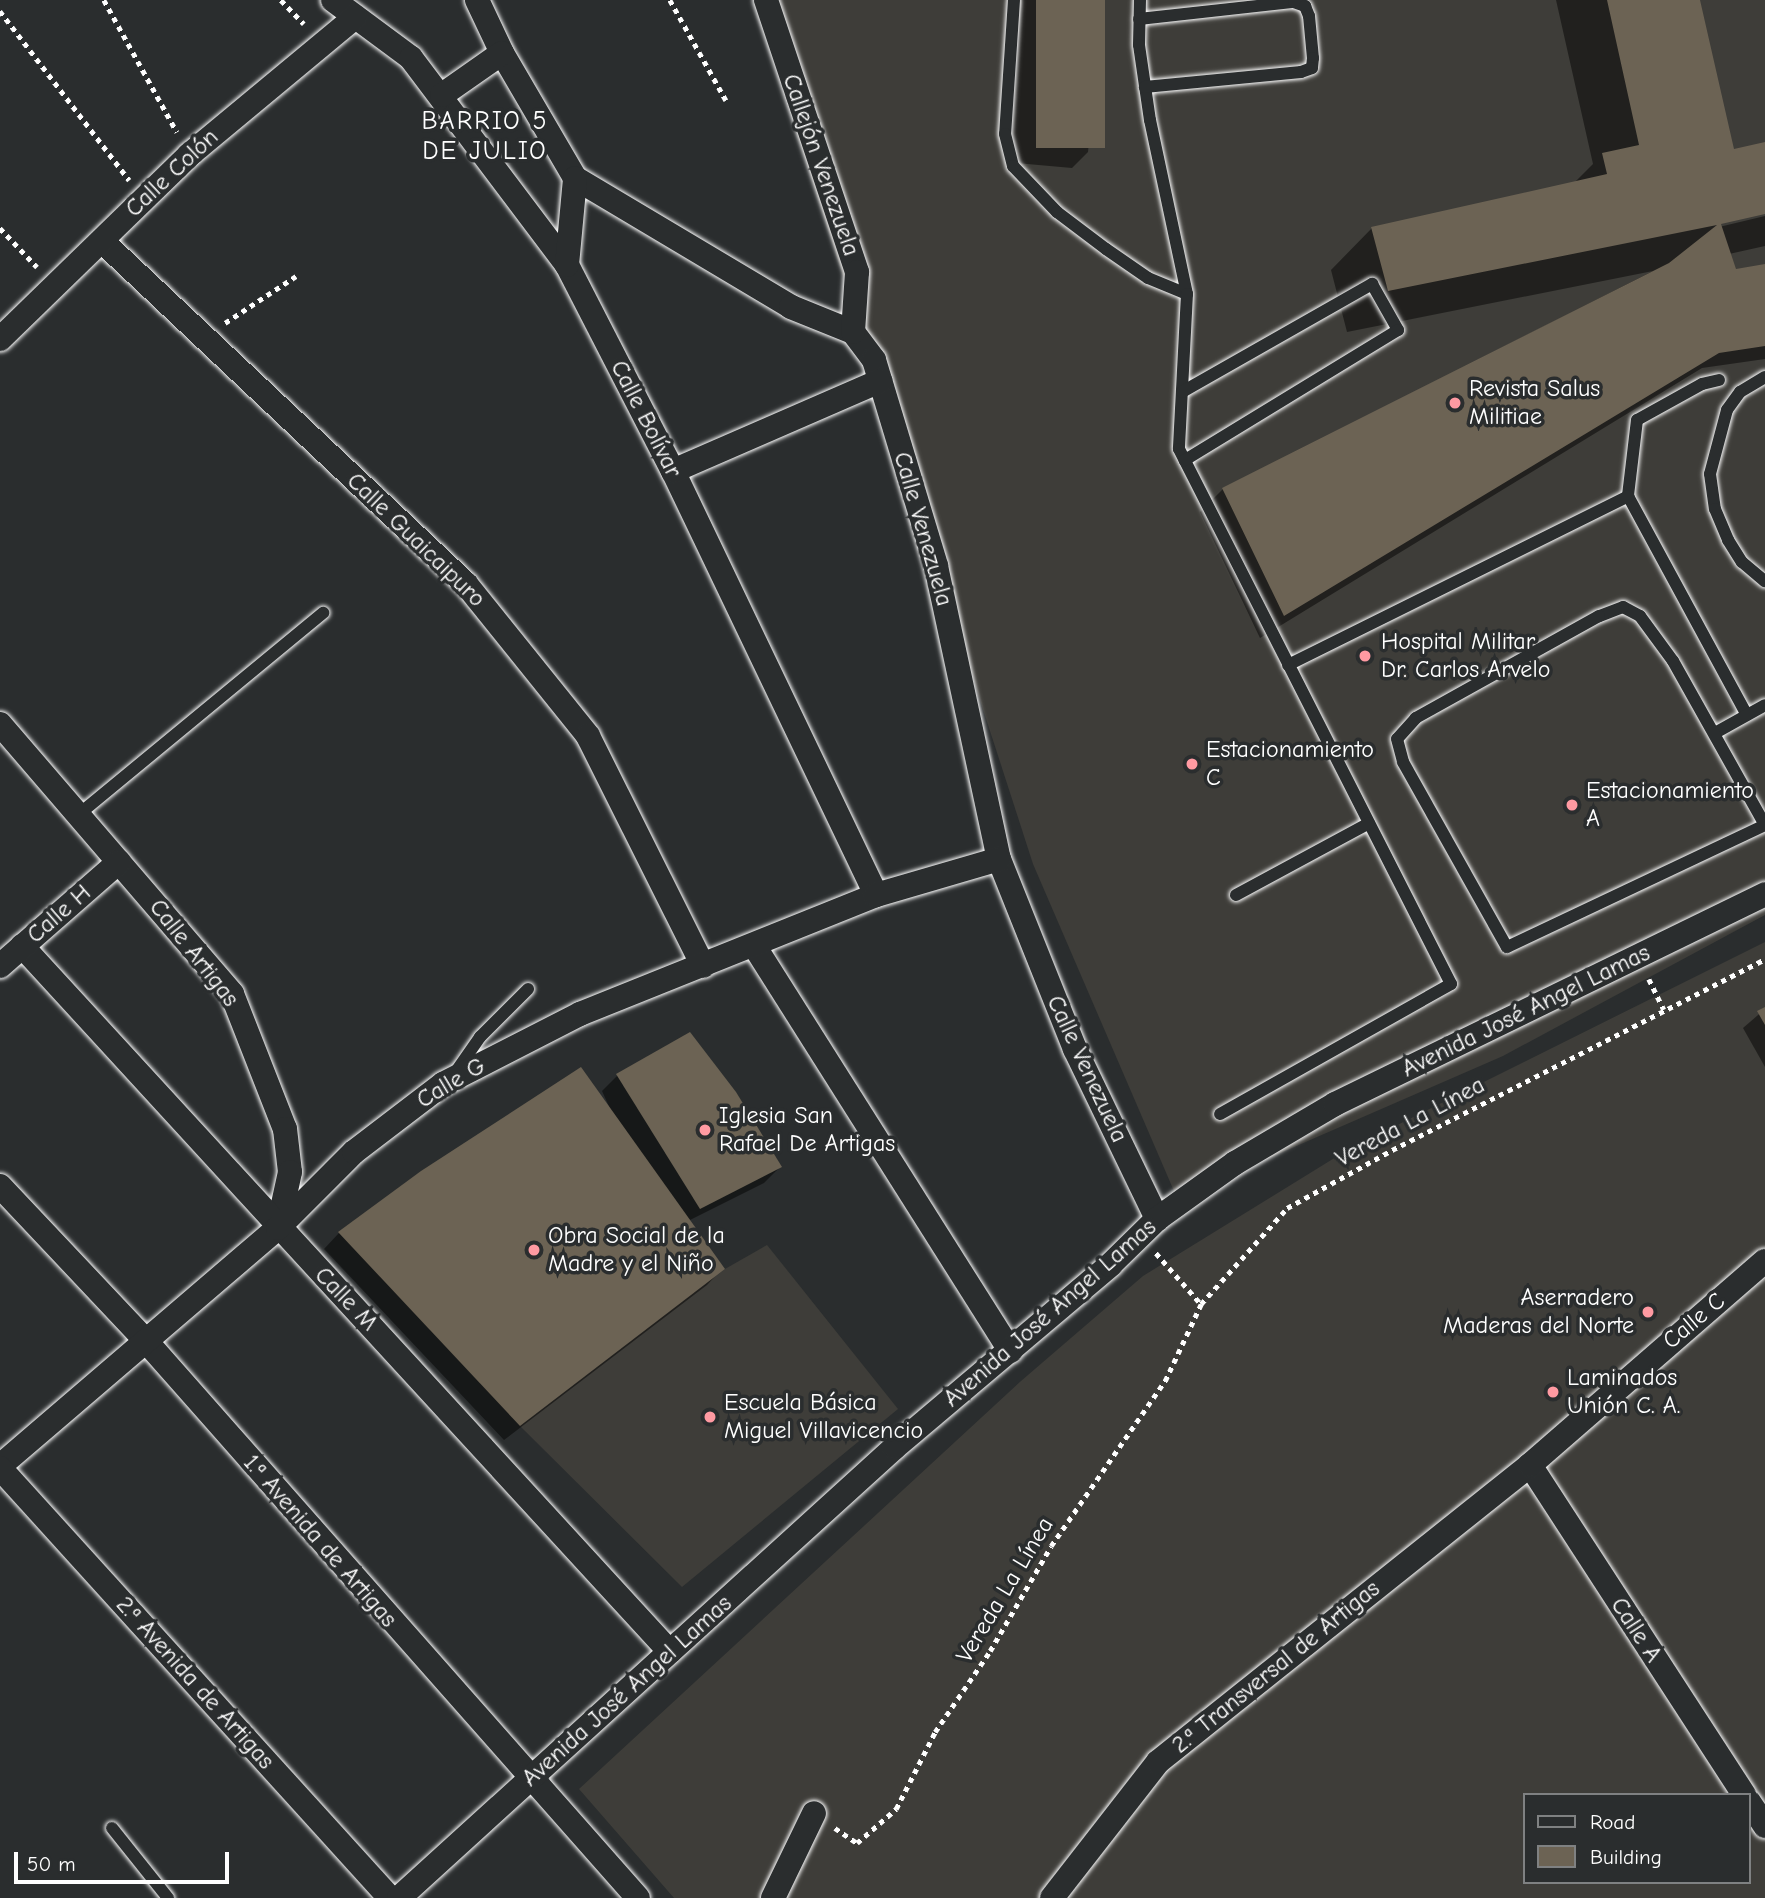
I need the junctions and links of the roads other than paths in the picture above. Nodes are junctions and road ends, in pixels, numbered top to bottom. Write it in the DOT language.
graph roads {
  1 [pos="333,0"];
  2 [pos="477,0"];
  3 [pos="766,0"];
  4 [pos="1014,0"];
  5 [pos="1140,0"];
  6 [pos="355,18"];
  7 [pos="1139,19"];
  8 [pos="502,53"];
  9 [pos="1145,87"];
  10 [pos="442,95"];
  11 [pos="575,178"];
  12 [pos="102,241"];
  13 [pos="567,265"];
  14 [pos="1187,294"];
  15 [pos="853,332"];
  16 [pos="0,339"];
  17 [pos="1765,377"];
  18 [pos="1719,380"];
  19 [pos="880,381"];
  20 [pos="1182,392"];
  21 [pos="1185,460"];
  22 [pos="673,471"];
  23 [pos="1628,496"];
  24 [pos="1765,581"];
  25 [pos="323,613"];
  26 [pos="1289,665"];
  27 [pos="1765,705"];
  28 [pos="1747,715"];
  29 [pos="0,724"];
  30 [pos="1715,733"];
  31 [pos="78,815"];
  32 [pos="1369,823"];
  33 [pos="1765,825"];
  34 [pos="999,859"];
  35 [pos="119,862"];
  36 [pos="1765,894"];
  37 [pos="876,895"];
  38 [pos="1236,895"];
  39 [pos="22,946"];
  40 [pos="755,947"];
  41 [pos="0,966"];
  42 [pos="703,966"];
  43 [pos="527,989"];
  44 [pos="451,1080"];
  45 [pos="1220,1114"];
  46 [pos="0,1186"];
  47 [pos="278,1228"];
  48 [pos="1150,1228"];
  49 [pos="1765,1261"];
  50 [pos="146,1341"];
  51 [pos="1010,1351"];
  52 [pos="1530,1465"];
  53 [pos="0,1467"];
  54 [pos="670,1651"];
  55 [pos="531,1778"];
  56 [pos="1743,1793"];
  57 [pos="1751,1805"];
  58 [pos="814,1813"];
  59 [pos="1765,1826"];
  60 [pos="112,1828"];
  61 [pos="168,1898"];
  62 [pos="390,1898"];
  63 [pos="399,1898"];
  64 [pos="638,1898"];
  65 [pos="773,1898"];
  66 [pos="1052,1898"];
  1 -- 6 [label="street, Calle Bolívar"];
  2 -- 8 [label="street"];
  3 -- 15 [label="street, Callejón Venezuela"];
  4 -- 14 [label="lane"];
  5 -- 7 [label="lane"];
  6 -- 10 [label="street, Calle Bolívar"];
  6 -- 12 [label="street, Calle Colón"];
  7 -- 9 [label="lane"];
  7 -- 9 [label="lane"];
  8 -- 10 [label="street"];
  8 -- 11 [label="street"];
  9 -- 14 [label="lane"];
  10 -- 13 [label="street, Calle Bolívar"];
  11 -- 13 [label="street"];
  11 -- 15 [label="street"];
  12 -- 16 [label="street, Calle Colón"];
  12 -- 42 [label="street, Calle Guaicaipuro"];
  13 -- 22 [label="street, Calle Bolívar"];
  14 -- 20 [label="lane"];
  15 -- 19 [label="street, Calle Venezuela"];
  17 -- 24 [label="lane"];
  18 -- 23 [label="lane"];
  19 -- 22 [label="street"];
  19 -- 34 [label="street, Calle Venezuela"];
  20 -- 21 [label="lane"];
  20 -- 21 [label="lane"];
  21 -- 26 [label="lane"];
  22 -- 37 [label="street, Calle Bolívar"];
  23 -- 26 [label="lane"];
  23 -- 28 [label="lane"];
  25 -- 31 [label="lane"];
  26 -- 32 [label="lane"];
  27 -- 28 [label="lane"];
  28 -- 30 [label="lane"];
  29 -- 31 [label="street, Calle Artigas"];
  30 -- 33 [label="lane"];
  30 -- 33 [label="lane"];
  31 -- 35 [label="street, Calle Artigas"];
  32 -- 38 [label="lane"];
  32 -- 45 [label="lane"];
  34 -- 37 [label="street, Calle G"];
  34 -- 48 [label="street, Calle Venezuela"];
  35 -- 39 [label="street, Calle H"];
  35 -- 47 [label="street, Calle Artigas"];
  36 -- 48 [label="street, Avenida José Angel Lamas"];
  37 -- 40 [label="street, Calle G"];
  39 -- 41 [label="street, Calle H"];
  39 -- 47 [label="street, Calle M"];
  40 -- 42 [label="street, Calle G"];
  40 -- 51 [label="street"];
  42 -- 44 [label="street, Calle G"];
  43 -- 44 [label="lane"];
  44 -- 47 [label="street, Calle G"];
  46 -- 50 [label="street, 1.ª Avenida de Artigas"];
  47 -- 50 [label="street, Calle G"];
  47 -- 54 [label="street, Calle M"];
  48 -- 51 [label="street, Avenida José Angel Lamas"];
  49 -- 52 [label="street, Calle C"];
  50 -- 53 [label="street, Calle G"];
  50 -- 55 [label="street, 1.ª Avenida de Artigas"];
  51 -- 54 [label="street, Avenida José Angel Lamas"];
  52 -- 56 [label="street, Calle A"];
  52 -- 66 [label="street, 2.ª Transversal de Artigas"];
  53 -- 62 [label="street, 2.ª Avenida de Artigas"];
  54 -- 55 [label="street, Avenida José Angel Lamas"];
  55 -- 63 [label="street, Avenida José Angel Lamas"];
  55 -- 64 [label="street, 1.ª Avenida de Artigas"];
  57 -- 59 [label="street"];
  58 -- 65 [label="street"];
  60 -- 61 [label="lane"];
}
